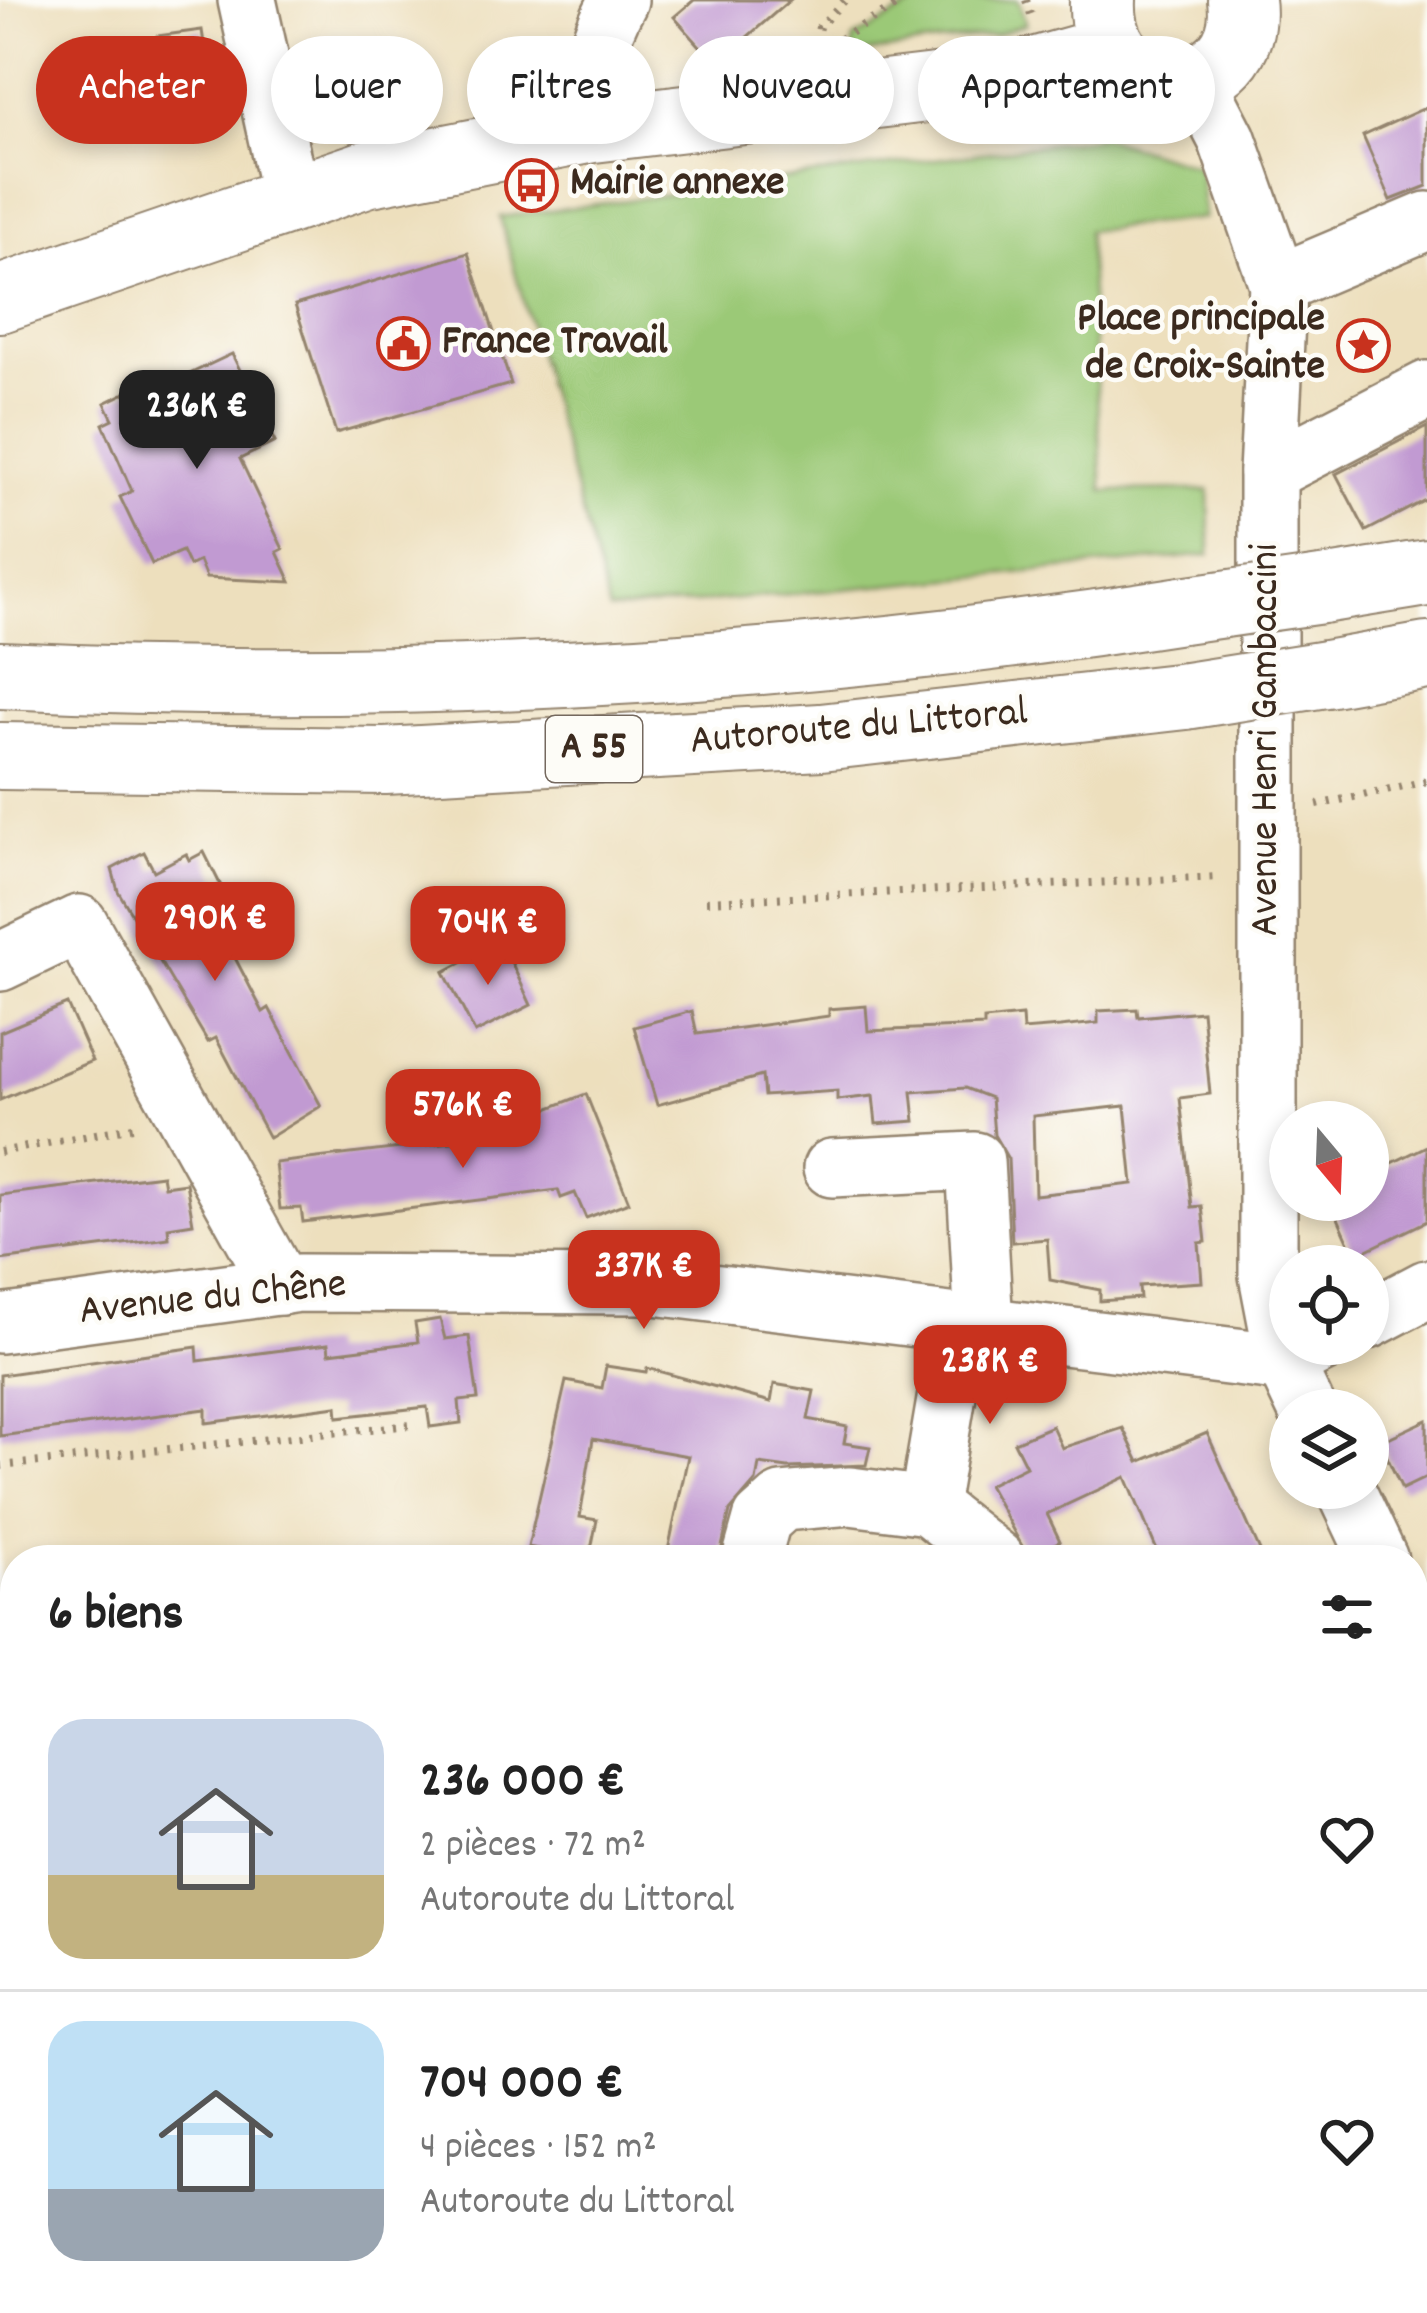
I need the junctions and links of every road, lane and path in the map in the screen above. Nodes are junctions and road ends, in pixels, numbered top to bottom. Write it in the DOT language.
graph roads {
  1 [pos="247,0"];
  2 [pos="620,0"];
  3 [pos="845,0"];
  4 [pos="1241,0"];
  5 [pos="1107,24"];
  6 [pos="600,36"];
  7 [pos="817,36"];
  8 [pos="1215,64"];
  9 [pos="1215,116"];
  10 [pos="655,121"];
  11 [pos="517,144"];
  12 [pos="290,196"];
  13 [pos="1427,221"];
  14 [pos="1278,284"];
  15 [pos="0,299"];
  16 [pos="1427,390"];
  17 [pos="1268,472"];
  18 [pos="1427,572"];
  19 [pos="1427,656"];
  20 [pos="0,675"];
  21 [pos="0,756"];
  22 [pos="1427,781"];
  23 [pos="1270,816"];
  24 [pos="1270,877"];
  25 [pos="706,902"];
  26 [pos="0,962"];
  27 [pos="187,1117"];
  28 [pos="0,1151"];
  29 [pos="832,1168"];
  30 [pos="281,1286"];
  31 [pos="1427,1289"];
  32 [pos="1389,1309"];
  33 [pos="0,1324"];
  34 [pos="971,1325"];
  35 [pos="1305,1372"];
  36 [pos="411,1425"];
  37 [pos="0,1466"];
  38 [pos="928,1506"];
  39 [pos="1355,1509"];
  40 [pos="756,1545"];
  41 [pos="977,1545"];
  42 [pos="1372,1545"];
  1 -- 12 [label="street"];
  2 -- 6 [label="street"];
  3 -- 7 [label="path"];
  4 -- 8 [label="main road"];
  5 -- 10 [label="main road"];
  9 -- 14 [label="street, Avenue Henri Gambaccini"];
  11 -- 12 [label="main road"];
  12 -- 15 [label="main road"];
  13 -- 14 [label="street"];
  14 -- 17 [label="street, Avenue Henri Gambaccini"];
  16 -- 17 [label="street"];
  17 -- 23 [label="street, Avenue Henri Gambaccini"];
  18 -- 20 [label="main road, Autoroute du Littoral / A 55, bridge"];
  19 -- 21 [label="main road, Autoroute du Littoral / A 55, bridge"];
  22 -- 23 [label="path"];
  23 -- 24 [label="street, Avenue Henri Gambaccini"];
  24 -- 25 [label="path"];
  24 -- 35 [label="street, Avenue Henri Gambaccini"];
  26 -- 27 [label="street"];
  27 -- 28 [label="path"];
  27 -- 30 [label="street"];
  29 -- 34 [label="street"];
  30 -- 33 [label="street, Avenue du Chêne"];
  30 -- 34 [label="street, Avenue du Chêne"];
  31 -- 32 [label="street"];
  34 -- 35 [label="street, Avenue du Chêne"];
  34 -- 38 [label="street"];
  36 -- 37 [label="path"];
  38 -- 40 [label="street"];
  38 -- 41 [label="street"];
  39 -- 42 [label="street"];
}
